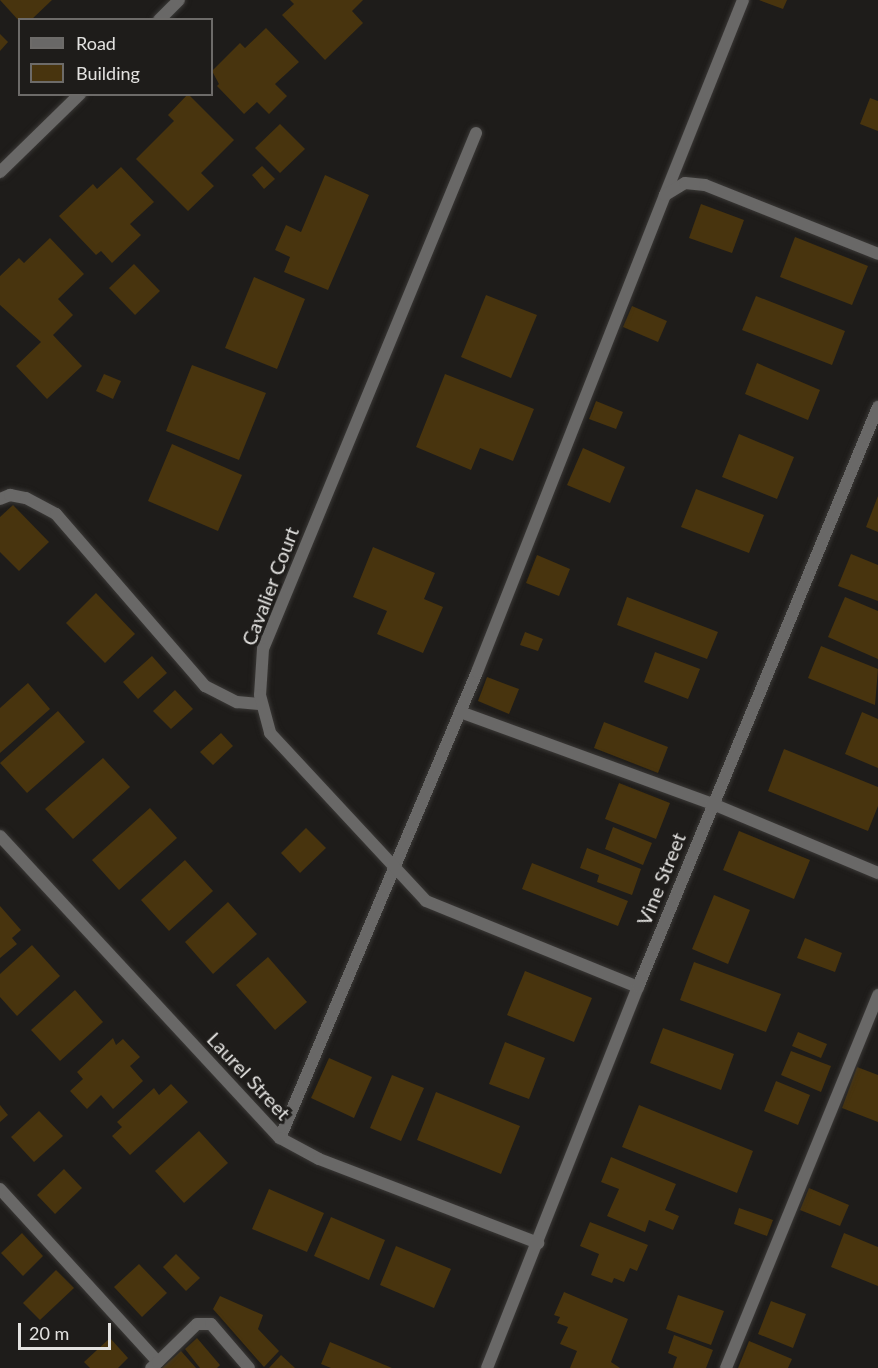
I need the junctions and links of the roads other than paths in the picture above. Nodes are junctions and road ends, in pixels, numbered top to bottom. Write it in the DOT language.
graph roads {
  1 [pos="179,0"];
  2 [pos="743,0"];
  3 [pos="161,18"];
  4 [pos="78,96"];
  5 [pos="476,133"];
  6 [pos="0,172"];
  7 [pos="665,195"];
  8 [pos="878,254"];
  9 [pos="878,407"];
  10 [pos="0,499"];
  11 [pos="262,704"];
  12 [pos="460,712"];
  13 [pos="713,804"];
  14 [pos="0,836"];
  15 [pos="394,869"];
  16 [pos="878,873"];
  17 [pos="638,987"];
  18 [pos="878,995"];
  19 [pos="280,1138"];
  20 [pos="0,1189"];
  21 [pos="538,1243"];
  22 [pos="154,1365"];
  23 [pos="249,1368"];
  24 [pos="487,1368"];
  25 [pos="726,1368"];
  1 -- 3 [label="street"];
  2 -- 7 [label="street"];
  4 -- 6 [label="street"];
  5 -- 11 [label="street, Cavalier Court"];
  7 -- 8 [label="street"];
  7 -- 12 [label="street"];
  9 -- 13 [label="street, Vine Street"];
  10 -- 11 [label="street"];
  11 -- 15 [label="street, Cavalier Court"];
  12 -- 13 [label="street"];
  12 -- 15 [label="street"];
  13 -- 16 [label="street"];
  13 -- 17 [label="street, Vine Street"];
  14 -- 19 [label="street, Laurel Street"];
  15 -- 17 [label="street, Cavalier Court"];
  15 -- 19 [label="street"];
  17 -- 21 [label="street, Vine Street"];
  18 -- 25 [label="street"];
  19 -- 21 [label="street, Laurel Street"];
  20 -- 22 [label="street"];
  21 -- 24 [label="street, Vine Street"];
  22 -- 23 [label="street"];
}
